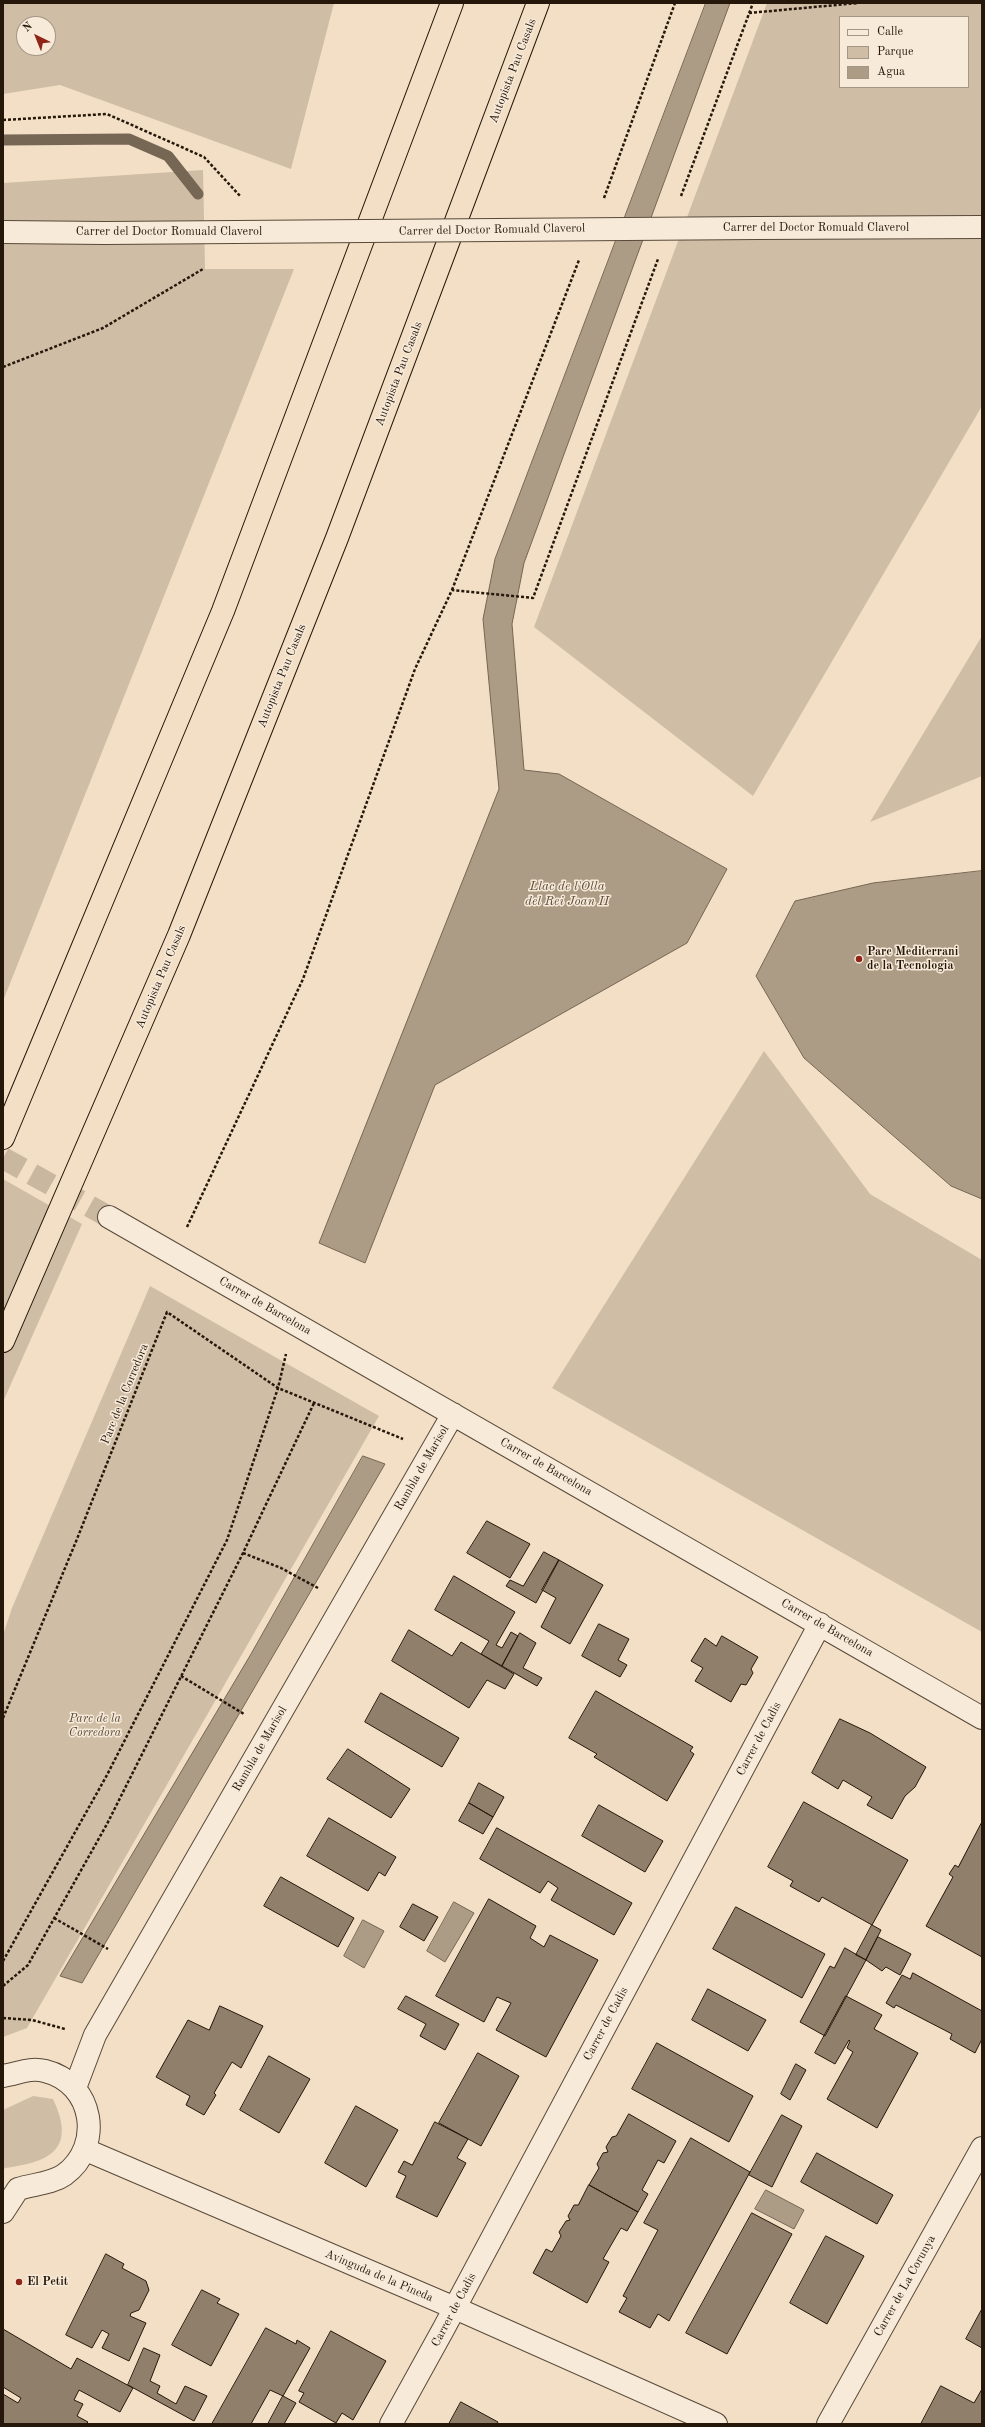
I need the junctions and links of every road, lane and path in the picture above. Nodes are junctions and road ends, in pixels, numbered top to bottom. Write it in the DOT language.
graph roads {
  1 [pos="452,3"];
  2 [pos="538,3"];
  3 [pos="675,3"];
  4 [pos="753,3"];
  5 [pos="858,3"];
  6 [pos="750,13"];
  7 [pos="3,120"];
  8 [pos="241,197"];
  9 [pos="681,198"];
  10 [pos="604,199"];
  11 [pos="982,227"];
  12 [pos="3,232"];
  13 [pos="659,257"];
  14 [pos="580,258"];
  15 [pos="203,269"];
  16 [pos="3,367"];
  17 [pos="452,590"];
  18 [pos="3,1138"];
  19 [pos="110,1217"];
  20 [pos="174,1254"];
  21 [pos="293,1322"];
  22 [pos="3,1341"];
  23 [pos="278,1388"];
  24 [pos="314,1403"];
  25 [pos="453,1414"];
  26 [pos="432,1451"];
  27 [pos="243,1553"];
  28 [pos="320,1590"];
  29 [pos="820,1624"];
  30 [pos="181,1676"];
  31 [pos="246,1715"];
  32 [pos="3,1718"];
  33 [pos="982,1718"];
  34 [pos="54,1918"];
  35 [pos="108,1949"];
  36 [pos="3,1961"];
  37 [pos="3,1986"];
  38 [pos="3,2018"];
  39 [pos="73,2032"];
  40 [pos="3,2076"];
  41 [pos="75,2088"];
  42 [pos="982,2148"];
  43 [pos="86,2150"];
  44 [pos="3,2212"];
  45 [pos="455,2308"];
  46 [pos="391,2424"];
  47 [pos="716,2424"];
  48 [pos="828,2424"];
  1 -- 18 [label="highway"];
  2 -- 22 [label="highway, Autopista Pau Casals"];
  3 -- 10 [label="path"];
  4 -- 6 [label="path"];
  5 -- 6 [label="path"];
  6 -- 9 [label="path"];
  7 -- 8 [label="path"];
  11 -- 12 [label="street, Carrer del Doctor Romuald Claverol, bridge"];
  13 -- 17 [label="path"];
  14 -- 17 [label="path"];
  15 -- 16 [label="path"];
  17 -- 20 [label="path"];
  19 -- 20 [label="street, Carrer de Barcelona"];
  20 -- 21 [label="street, Carrer de Barcelona"];
  21 -- 23 [label="path"];
  21 -- 25 [label="street, Carrer de Barcelona"];
  23 -- 24 [label="path, Parc de la Corredora"];
  23 -- 32 [label="path, Parc de la Corredora"];
  23 -- 36 [label="path"];
  24 -- 26 [label="path, Parc de la Corredora"];
  24 -- 27 [label="path"];
  25 -- 26 [label="street, Rambla de Marisol"];
  25 -- 29 [label="street, Carrer de Barcelona"];
  26 -- 41 [label="street, Rambla de Marisol"];
  27 -- 28 [label="path"];
  27 -- 30 [label="path"];
  29 -- 33 [label="street, Carrer de Barcelona"];
  29 -- 45 [label="street, Carrer de Cadis"];
  30 -- 31 [label="path"];
  30 -- 34 [label="path"];
  34 -- 35 [label="path"];
  34 -- 37 [label="path"];
  38 -- 39 [label="path"];
  40 -- 41 [label="street"];
  41 -- 43 [label="street"];
  42 -- 48 [label="street, Carrer de La Corunya"];
  43 -- 44 [label="street"];
  43 -- 45 [label="street, Avinguda de la Pineda"];
  45 -- 46 [label="street, Carrer de Cadis"];
  45 -- 47 [label="street, Avinguda de la Pineda"];
}
